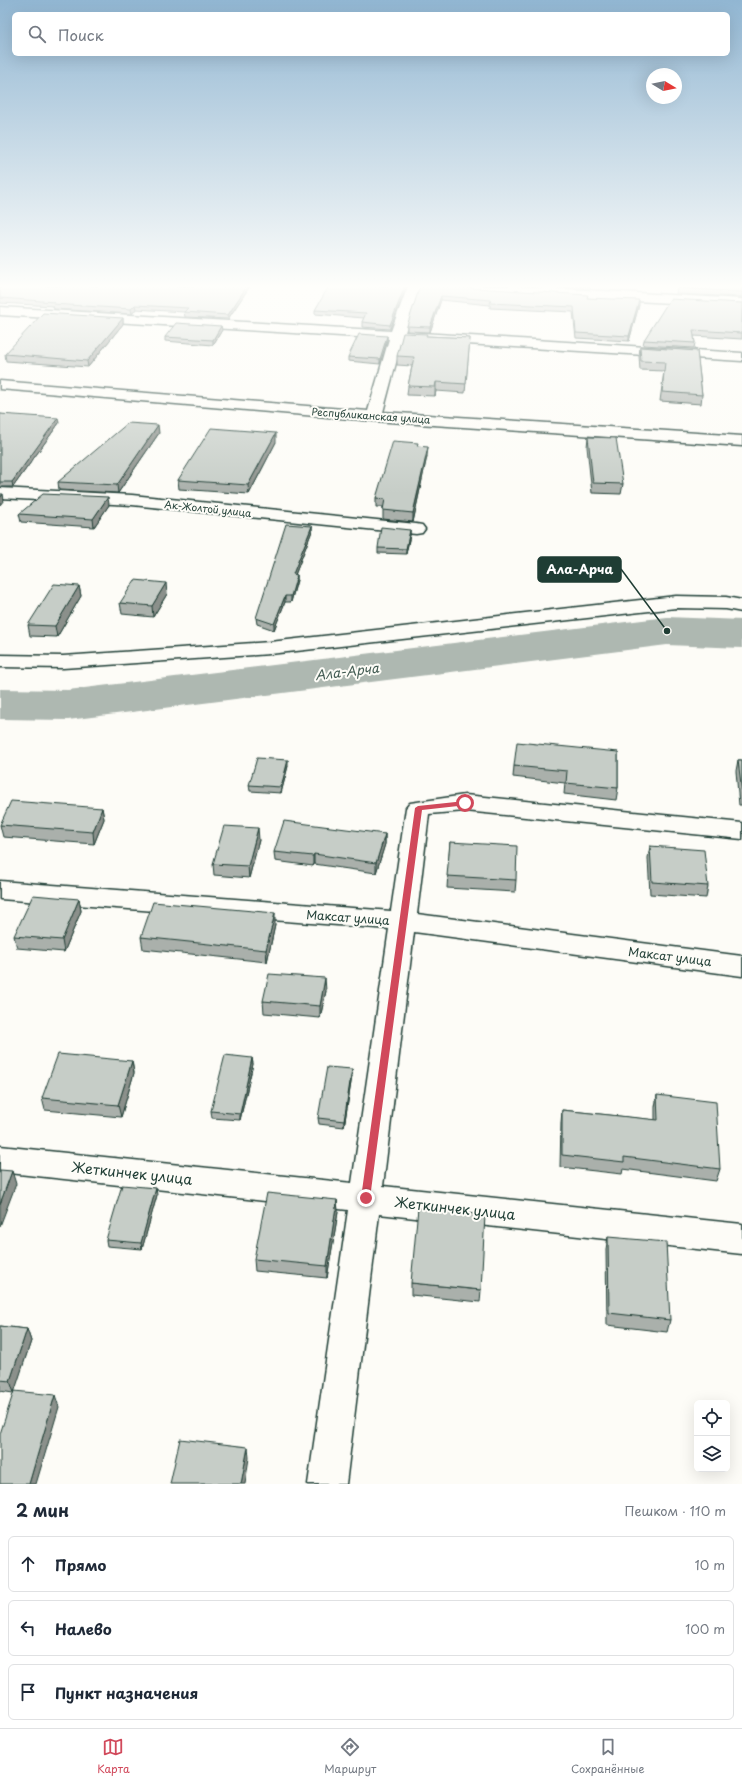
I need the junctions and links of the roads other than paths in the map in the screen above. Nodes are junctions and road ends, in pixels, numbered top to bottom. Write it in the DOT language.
graph roads {
  1 [pos="391,355"];
  2 [pos="712,355"];
  3 [pos="742,357"];
  4 [pos="0,385"];
  5 [pos="374,416"];
  6 [pos="742,441"];
  7 [pos="0,493"];
  8 [pos="416,529"];
  9 [pos="742,606"];
  10 [pos="0,661"];
  11 [pos="742,831"];
  12 [pos="0,890"];
  13 [pos="404,922"];
  14 [pos="742,966"];
  15 [pos="0,1159"];
  16 [pos="366,1198"];
  17 [pos="742,1239"];
  18 [pos="328,1484"];
  1 -- 5 [label="street"];
  2 -- 3 [label="street"];
  4 -- 5 [label="street, Республиканская улица"];
  5 -- 6 [label="street, Республиканская улица"];
  7 -- 8 [label="street, Ак-Жолтой улица"];
  9 -- 10 [label="street"];
  11 -- 13 [label="street"];
  12 -- 13 [label="street, Максат улица"];
  13 -- 14 [label="street, Максат улица"];
  13 -- 16 [label="street"];
  15 -- 16 [label="street, Жеткинчек улица"];
  16 -- 17 [label="street, Жеткинчек улица"];
  16 -- 18 [label="street"];
}
